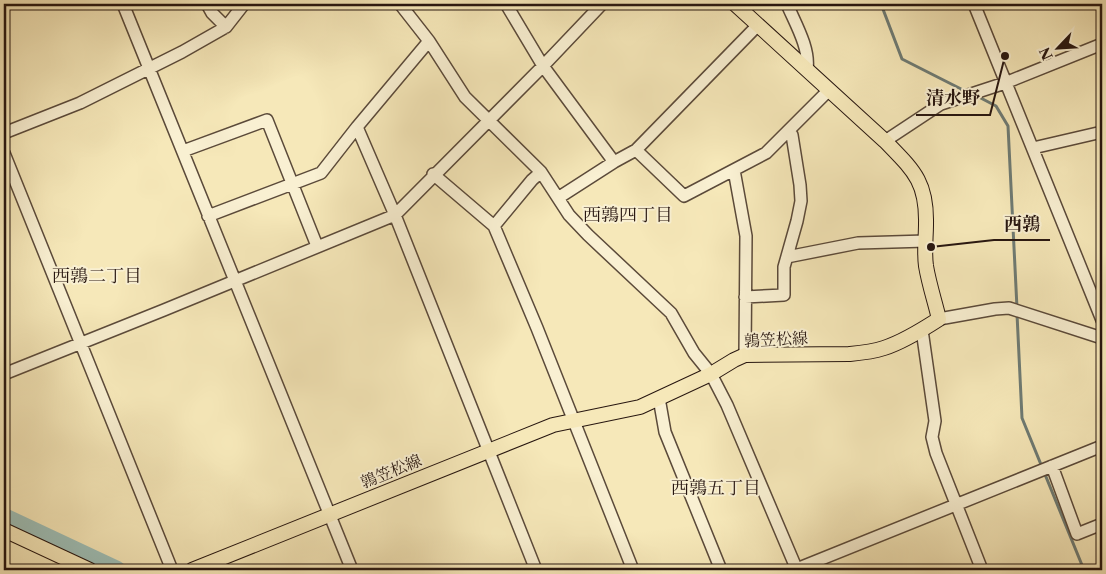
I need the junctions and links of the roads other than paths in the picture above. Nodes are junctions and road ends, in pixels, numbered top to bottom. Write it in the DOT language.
graph roads {
  1 [pos="123,4"];
  2 [pos="207,4"];
  3 [pos="244,4"];
  4 [pos="400,4"];
  5 [pos="506,4"];
  6 [pos="602,4"];
  7 [pos="735,4"];
  8 [pos="787,4"];
  9 [pos="974,4"];
  10 [pos="758,25"];
  11 [pos="226,27"];
  12 [pos="428,42"];
  13 [pos="1102,44"];
  14 [pos="543,66"];
  15 [pos="149,69"];
  16 [pos="807,69"];
  17 [pos="1005,83"];
  18 [pos="829,90"];
  19 [pos="488,120"];
  20 [pos="357,127"];
  21 [pos="789,131"];
  22 [pos="4,132"];
  23 [pos="1102,132"];
  24 [pos="884,141"];
  25 [pos="1032,148"];
  26 [pos="636,150"];
  27 [pos="183,151"];
  28 [pos="4,153"];
  29 [pos="614,162"];
  30 [pos="734,170"];
  31 [pos="541,172"];
  32 [pos="434,174"];
  33 [pos="292,184"];
  34 [pos="558,198"];
  35 [pos="395,214"];
  36 [pos="208,216"];
  37 [pos="494,226"];
  38 [pos="926,240"];
  39 [pos="317,246"];
  40 [pos="787,257"];
  41 [pos="234,281"];
  42 [pos="745,297"];
  43 [pos="939,319"];
  44 [pos="1102,320"];
  45 [pos="922,330"];
  46 [pos="1102,338"];
  47 [pos="80,344"];
  48 [pos="745,355"];
  49 [pos="4,374"];
  50 [pos="711,374"];
  51 [pos="659,398"];
  52 [pos="574,420"];
  53 [pos="1102,446"];
  54 [pos="488,451"];
  55 [pos="1052,466"];
  56 [pos="956,504"];
  57 [pos="330,515"];
  58 [pos="1102,524"];
  59 [pos="4,530"];
  60 [pos="90,570"];
  61 [pos="172,570"];
  62 [pos="192,570"];
  63 [pos="352,570"];
  64 [pos="536,570"];
  65 [pos="633,570"];
  66 [pos="721,570"];
  67 [pos="796,570"];
  68 [pos="982,570"];
  1 -- 15 [label="street"];
  2 -- 11 [label="street"];
  3 -- 11 [label="street"];
  4 -- 12 [label="street"];
  5 -- 14 [label="street"];
  6 -- 14 [label="street"];
  7 -- 10 [label="main road"];
  8 -- 16 [label="street"];
  9 -- 17 [label="street"];
  10 -- 16 [label="main road"];
  10 -- 26 [label="street"];
  11 -- 15 [label="street"];
  12 -- 19 [label="street"];
  12 -- 20 [label="street"];
  13 -- 17 [label="street"];
  14 -- 19 [label="street"];
  14 -- 29 [label="street"];
  15 -- 22 [label="street"];
  15 -- 27 [label="street"];
  16 -- 18 [label="main road"];
  17 -- 24 [label="street"];
  17 -- 25 [label="street"];
  18 -- 21 [label="street"];
  18 -- 24 [label="main road"];
  19 -- 31 [label="street"];
  19 -- 32 [label="street"];
  20 -- 33 [label="street"];
  20 -- 35 [label="street"];
  21 -- 30 [label="street"];
  21 -- 40 [label="street"];
  23 -- 25 [label="street"];
  24 -- 38 [label="main road"];
  25 -- 44 [label="street"];
  26 -- 29 [label="street"];
  26 -- 30 [label="street"];
  27 -- 33 [label="street"];
  27 -- 36 [label="street"];
  28 -- 47 [label="street"];
  29 -- 34 [label="street"];
  30 -- 42 [label="street"];
  31 -- 34 [label="street"];
  31 -- 37 [label="street"];
  32 -- 35 [label="street"];
  32 -- 37 [label="street"];
  33 -- 36 [label="street"];
  33 -- 39 [label="street"];
  34 -- 50 [label="street"];
  35 -- 39 [label="street"];
  35 -- 54 [label="street"];
  36 -- 41 [label="street"];
  37 -- 52 [label="street"];
  38 -- 40 [label="street"];
  38 -- 43 [label="main road"];
  39 -- 41 [label="street"];
  40 -- 42 [label="street"];
  41 -- 47 [label="street"];
  41 -- 57 [label="street"];
  42 -- 48 [label="street"];
  43 -- 45 [label="main road, 鶉笠松線"];
  43 -- 46 [label="street"];
  45 -- 48 [label="main road, 鶉笠松線"];
  45 -- 56 [label="street"];
  47 -- 49 [label="street"];
  47 -- 61 [label="street"];
  48 -- 50 [label="main road, 鶉笠松線"];
  50 -- 51 [label="main road, 鶉笠松線"];
  50 -- 67 [label="street"];
  51 -- 52 [label="main road, 鶉笠松線"];
  51 -- 66 [label="street"];
  52 -- 54 [label="main road, 鶉笠松線"];
  52 -- 65 [label="street"];
  53 -- 55 [label="street"];
  54 -- 57 [label="main road, 鶉笠松線"];
  54 -- 64 [label="street"];
  55 -- 56 [label="street"];
  55 -- 58 [label="street"];
  56 -- 67 [label="street"];
  56 -- 68 [label="street"];
  57 -- 62 [label="main road, 鶉笠松線"];
  57 -- 63 [label="street"];
  59 -- 60 [label="main road"];
}
